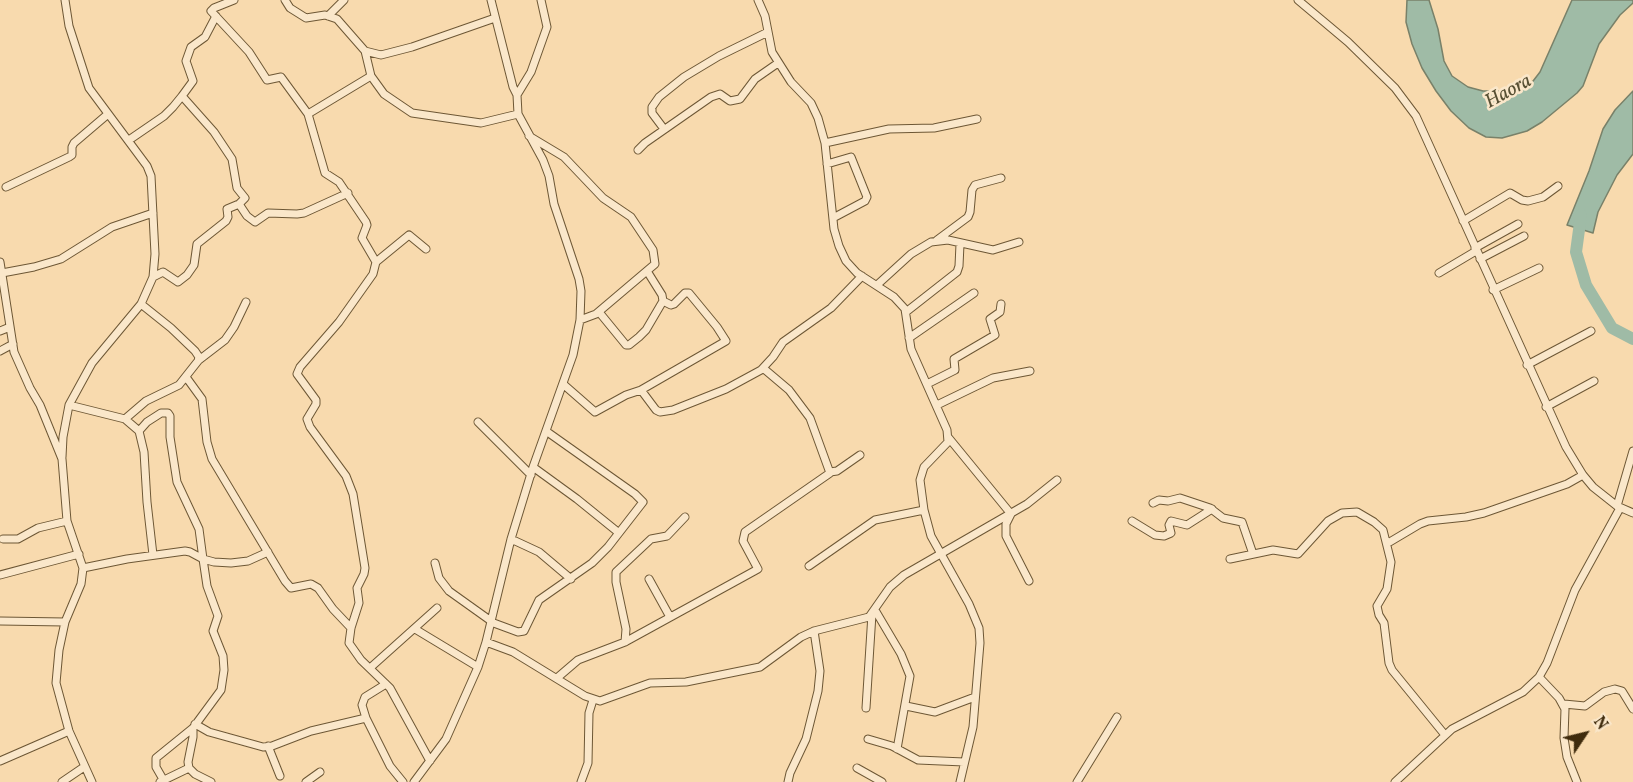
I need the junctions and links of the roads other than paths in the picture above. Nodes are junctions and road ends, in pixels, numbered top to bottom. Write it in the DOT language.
graph roads {
  1 [pos="65,0"];
  2 [pos="234,0"];
  3 [pos="285,0"];
  4 [pos="345,0"];
  5 [pos="491,0"];
  6 [pos="541,0"];
  7 [pos="758,0"];
  8 [pos="1298,0"];
  9 [pos="216,16"];
  10 [pos="327,16"];
  11 [pos="495,18"];
  12 [pos="768,32"];
  13 [pos="365,51"];
  14 [pos="778,63"];
  15 [pos="371,76"];
  16 [pos="517,95"];
  17 [pos="182,96"];
  18 [pos="108,114"];
  19 [pos="308,114"];
  20 [pos="518,114"];
  21 [pos="977,118"];
  22 [pos="664,129"];
  23 [pos="529,136"];
  24 [pos="129,140"];
  25 [pos="825,143"];
  26 [pos="638,150"];
  27 [pos="827,164"];
  28 [pos="1001,178"];
  29 [pos="1557,186"];
  30 [pos="6,187"];
  31 [pos="348,194"];
  32 [pos="239,204"];
  33 [pos="153,213"];
  34 [pos="833,218"];
  35 [pos="1463,220"];
  36 [pos="1518,224"];
  37 [pos="1524,236"];
  38 [pos="937,240"];
  39 [pos="1019,243"];
  40 [pos="960,244"];
  41 [pos="426,249"];
  42 [pos="1476,250"];
  43 [pos="1480,259"];
  44 [pos="0,262"];
  45 [pos="376,262"];
  46 [pos="1539,268"];
  47 [pos="647,271"];
  48 [pos="2,273"];
  49 [pos="1439,273"];
  50 [pos="862,276"];
  51 [pos="153,277"];
  52 [pos="877,285"];
  53 [pos="1493,290"];
  54 [pos="974,293"];
  55 [pos="663,301"];
  56 [pos="246,302"];
  57 [pos="141,304"];
  58 [pos="1002,304"];
  59 [pos="599,312"];
  60 [pos="906,312"];
  61 [pos="580,320"];
  62 [pos="10,327"];
  63 [pos="0,331"];
  64 [pos="1590,331"];
  65 [pos="909,338"];
  66 [pos="13,344"];
  67 [pos="0,351"];
  68 [pos="199,360"];
  69 [pos="1527,364"];
  70 [pos="763,368"];
  71 [pos="1030,371"];
  72 [pos="186,377"];
  73 [pos="1594,381"];
  74 [pos="563,384"];
  75 [pos="927,384"];
  76 [pos="641,390"];
  77 [pos="69,405"];
  78 [pos="937,405"];
  79 [pos="1546,407"];
  80 [pos="125,419"];
  81 [pos="478,422"];
  82 [pos="139,431"];
  83 [pos="546,431"];
  84 [pos="948,437"];
  85 [pos="1633,451"];
  86 [pos="860,455"];
  87 [pos="62,459"];
  88 [pos="533,467"];
  89 [pos="830,472"];
  90 [pos="531,475"];
  91 [pos="1583,476"];
  92 [pos="1057,480"];
  93 [pos="1153,503"];
  94 [pos="1619,507"];
  95 [pos="1212,509"];
  96 [pos="924,510"];
  97 [pos="1633,513"];
  98 [pos="1011,514"];
  99 [pos="685,517"];
  100 [pos="67,521"];
  101 [pos="1132,521"];
  102 [pos="619,533"];
  103 [pos="3,539"];
  104 [pos="511,539"];
  105 [pos="1388,543"];
  106 [pos="268,552"];
  107 [pos="940,553"];
  108 [pos="79,554"];
  109 [pos="1253,554"];
  110 [pos="153,555"];
  111 [pos="203,559"];
  112 [pos="1230,559"];
  113 [pos="435,563"];
  114 [pos="809,566"];
  115 [pos="83,568"];
  116 [pos="0,575"];
  117 [pos="571,579"];
  118 [pos="650,579"];
  119 [pos="1029,581"];
  120 [pos="437,608"];
  121 [pos="873,612"];
  122 [pos="670,617"];
  123 [pos="0,621"];
  124 [pos="491,621"];
  125 [pos="65,622"];
  126 [pos="351,628"];
  127 [pos="415,629"];
  128 [pos="814,632"];
  129 [pos="486,642"];
  130 [pos="625,642"];
  131 [pos="478,667"];
  132 [pos="370,668"];
  133 [pos="1539,677"];
  134 [pos="557,678"];
  135 [pos="386,684"];
  136 [pos="975,698"];
  137 [pos="593,700"];
  138 [pos="1564,704"];
  139 [pos="906,706"];
  140 [pos="866,708"];
  141 [pos="1633,709"];
  142 [pos="1117,717"];
  143 [pos="366,718"];
  144 [pos="194,726"];
  145 [pos="69,731"];
  146 [pos="1445,735"];
  147 [pos="868,739"];
  148 [pos="268,746"];
  149 [pos="897,749"];
  150 [pos="0,761"];
  151 [pos="430,761"];
  152 [pos="964,762"];
  153 [pos="84,767"];
  154 [pos="189,768"];
  155 [pos="857,768"];
  156 [pos="320,772"];
  157 [pos="280,776"];
  158 [pos="162,781"];
  159 [pos="62,782"];
  160 [pos="92,782"];
  161 [pos="211,782"];
  162 [pos="306,782"];
  163 [pos="403,782"];
  164 [pos="414,782"];
  165 [pos="581,782"];
  166 [pos="788,782"];
  167 [pos="882,782"];
  168 [pos="960,782"];
  169 [pos="1077,782"];
  170 [pos="1395,782"];
  171 [pos="1577,782"];
  1 -- 18 [label="street"];
  2 -- 9 [label="street"];
  3 -- 10 [label="street"];
  4 -- 10 [label="street"];
  5 -- 11 [label="street"];
  6 -- 16 [label="street"];
  7 -- 12 [label="street"];
  8 -- 35 [label="street"];
  9 -- 17 [label="street"];
  9 -- 19 [label="street"];
  10 -- 13 [label="street"];
  11 -- 13 [label="street"];
  11 -- 16 [label="street"];
  12 -- 14 [label="street"];
  12 -- 22 [label="street"];
  13 -- 15 [label="street"];
  14 -- 22 [label="street"];
  14 -- 25 [label="street"];
  15 -- 19 [label="street"];
  15 -- 20 [label="street"];
  16 -- 20 [label="street"];
  17 -- 24 [label="street"];
  17 -- 32 [label="street"];
  18 -- 24 [label="street"];
  18 -- 30 [label="street"];
  19 -- 31 [label="street"];
  20 -- 23 [label="street"];
  21 -- 25 [label="street"];
  22 -- 26 [label="street"];
  23 -- 47 [label="street"];
  23 -- 61 [label="street"];
  24 -- 33 [label="street"];
  25 -- 27 [label="street"];
  27 -- 34 [label="street"];
  27 -- 34 [label="street"];
  28 -- 38 [label="street"];
  29 -- 35 [label="street"];
  31 -- 32 [label="street"];
  31 -- 45 [label="street"];
  32 -- 51 [label="street"];
  33 -- 48 [label="street"];
  33 -- 51 [label="street"];
  34 -- 50 [label="street"];
  35 -- 42 [label="street"];
  36 -- 42 [label="street"];
  37 -- 43 [label="street"];
  38 -- 40 [label="street"];
  38 -- 52 [label="street"];
  39 -- 40 [label="street"];
  40 -- 60 [label="street"];
  41 -- 45 [label="street"];
  42 -- 43 [label="street"];
  42 -- 49 [label="street"];
  43 -- 53 [label="street"];
  44 -- 48 [label="street"];
  45 -- 126 [label="street"];
  46 -- 53 [label="street"];
  47 -- 55 [label="street"];
  47 -- 59 [label="street"];
  48 -- 62 [label="street"];
  50 -- 52 [label="street"];
  50 -- 70 [label="street"];
  51 -- 57 [label="street"];
  52 -- 60 [label="street"];
  53 -- 69 [label="street"];
  54 -- 65 [label="street"];
  55 -- 59 [label="street"];
  55 -- 76 [label="street"];
  56 -- 68 [label="street"];
  57 -- 68 [label="street"];
  57 -- 77 [label="street"];
  58 -- 75 [label="street"];
  59 -- 61 [label="street"];
  60 -- 65 [label="street"];
  61 -- 74 [label="street"];
  62 -- 63 [label="street"];
  62 -- 66 [label="street"];
  64 -- 69 [label="street"];
  65 -- 75 [label="street"];
  66 -- 67 [label="street"];
  66 -- 87 [label="street"];
  68 -- 72 [label="street"];
  69 -- 79 [label="street"];
  70 -- 76 [label="street"];
  70 -- 89 [label="street"];
  71 -- 78 [label="street"];
  72 -- 80 [label="street"];
  72 -- 106 [label="street"];
  73 -- 79 [label="street"];
  74 -- 76 [label="street"];
  74 -- 83 [label="street"];
  75 -- 78 [label="street"];
  77 -- 80 [label="street"];
  77 -- 87 [label="street"];
  78 -- 84 [label="street"];
  79 -- 91 [label="street"];
  80 -- 82 [label="street"];
  81 -- 90 [label="street"];
  82 -- 110 [label="street"];
  82 -- 111 [label="street"];
  83 -- 88 [label="street"];
  83 -- 102 [label="street"];
  84 -- 96 [label="street"];
  84 -- 98 [label="street"];
  85 -- 94 [label="street"];
  86 -- 89 [label="street"];
  87 -- 100 [label="street"];
  88 -- 90 [label="street"];
  88 -- 102 [label="street"];
  89 -- 122 [label="street"];
  90 -- 104 [label="street"];
  91 -- 94 [label="street"];
  91 -- 105 [label="street"];
  92 -- 98 [label="street"];
  93 -- 95 [label="street"];
  94 -- 97 [label="street"];
  94 -- 133 [label="street"];
  95 -- 101 [label="street"];
  95 -- 109 [label="street"];
  96 -- 107 [label="street"];
  96 -- 114 [label="street"];
  98 -- 107 [label="street"];
  98 -- 119 [label="street"];
  99 -- 130 [label="street"];
  100 -- 103 [label="street"];
  100 -- 108 [label="street"];
  102 -- 117 [label="street"];
  104 -- 117 [label="street"];
  104 -- 124 [label="street"];
  105 -- 109 [label="street"];
  105 -- 146 [label="street"];
  106 -- 111 [label="street"];
  106 -- 126 [label="street"];
  107 -- 121 [label="street"];
  107 -- 136 [label="street"];
  108 -- 115 [label="street"];
  108 -- 116 [label="street"];
  109 -- 112 [label="street"];
  110 -- 111 [label="street"];
  110 -- 115 [label="street"];
  111 -- 144 [label="street"];
  113 -- 124 [label="street"];
  115 -- 125 [label="street"];
  117 -- 124 [label="street"];
  118 -- 122 [label="street"];
  120 -- 127 [label="street"];
  121 -- 128 [label="street"];
  121 -- 139 [label="street"];
  121 -- 140 [label="street"];
  122 -- 130 [label="street"];
  123 -- 125 [label="street"];
  124 -- 129 [label="street"];
  125 -- 145 [label="street"];
  126 -- 132 [label="street"];
  127 -- 131 [label="street"];
  127 -- 132 [label="street"];
  128 -- 137 [label="street"];
  128 -- 166 [label="street"];
  129 -- 131 [label="street"];
  129 -- 134 [label="street"];
  130 -- 134 [label="street"];
  131 -- 151 [label="street"];
  132 -- 135 [label="street"];
  133 -- 138 [label="street"];
  133 -- 146 [label="street"];
  134 -- 137 [label="street"];
  135 -- 143 [label="street"];
  135 -- 151 [label="street"];
  136 -- 139 [label="street"];
  136 -- 152 [label="street"];
  137 -- 165 [label="street"];
  138 -- 141 [label="street"];
  138 -- 171 [label="street"];
  139 -- 149 [label="street"];
  142 -- 169 [label="street"];
  143 -- 148 [label="street"];
  143 -- 163 [label="street"];
  144 -- 148 [label="street"];
  144 -- 154 [label="street"];
  144 -- 158 [label="street"];
  145 -- 150 [label="street"];
  145 -- 153 [label="street"];
  146 -- 170 [label="street"];
  147 -- 149 [label="street"];
  148 -- 157 [label="street"];
  149 -- 152 [label="street"];
  151 -- 164 [label="street"];
  152 -- 168 [label="street"];
  153 -- 159 [label="street"];
  153 -- 160 [label="street"];
  154 -- 158 [label="street"];
  154 -- 161 [label="street"];
  155 -- 167 [label="street"];
  156 -- 162 [label="street"];
}
